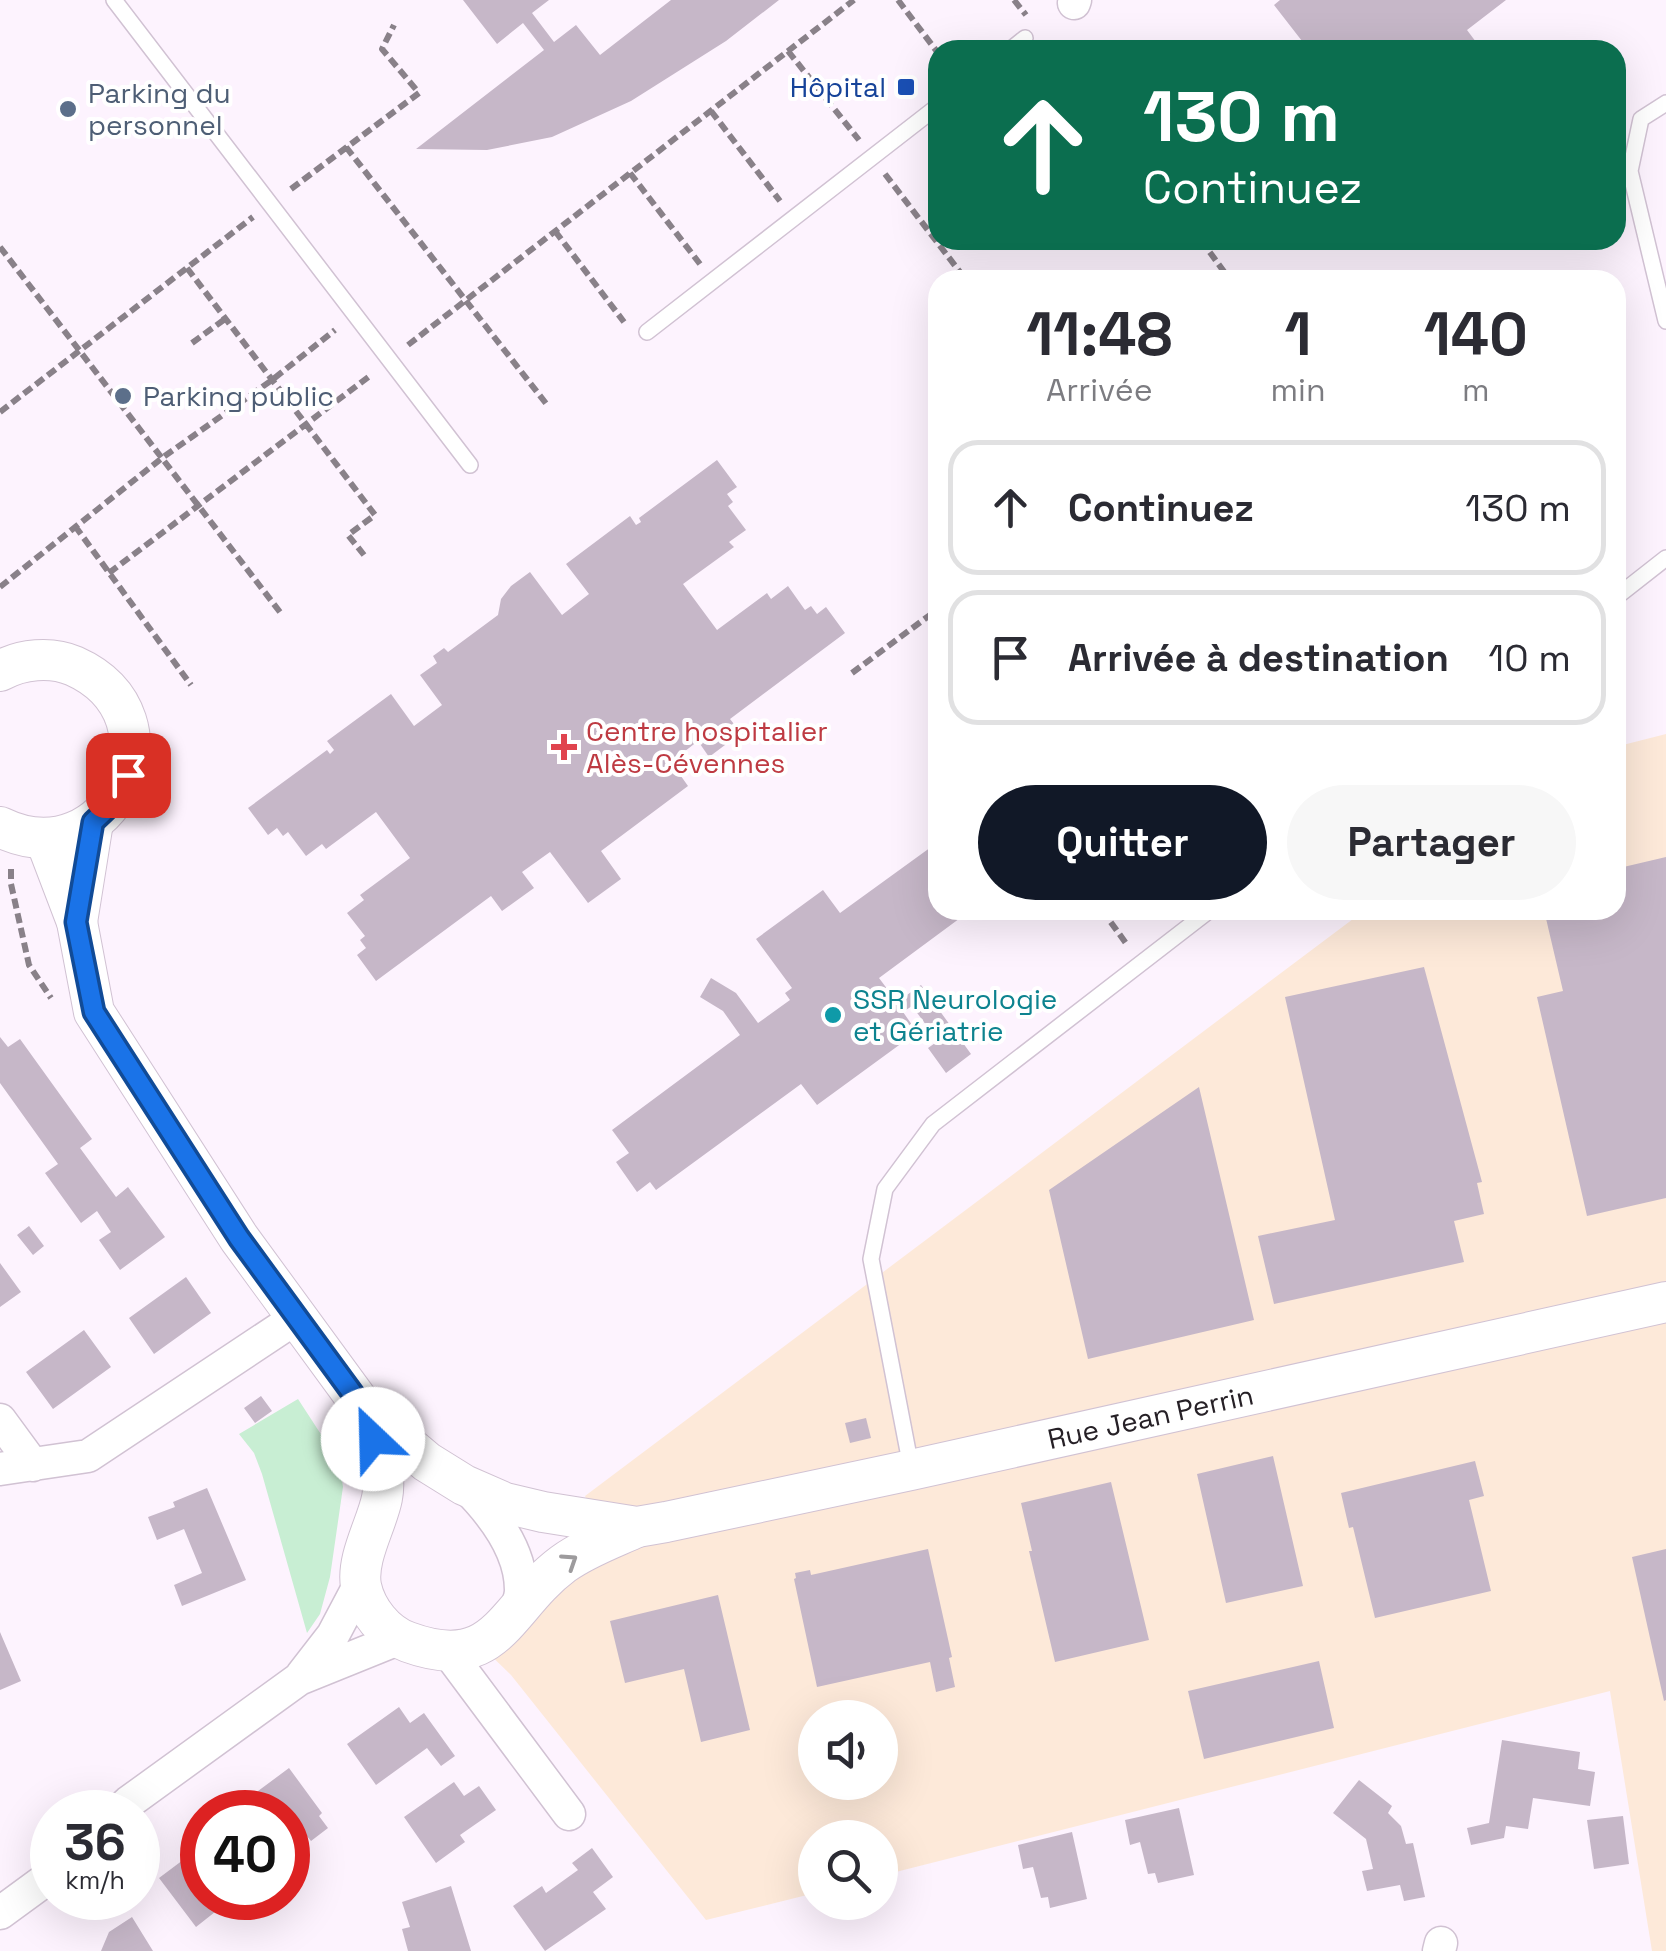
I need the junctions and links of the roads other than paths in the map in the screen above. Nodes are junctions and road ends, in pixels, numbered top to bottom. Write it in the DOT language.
graph roads {
  1 [pos="114,0"];
  2 [pos="1026,38"];
  3 [pos="1023,40"];
  4 [pos="1666,104"];
  5 [pos="928,114"];
  6 [pos="1666,320"];
  7 [pos="647,332"];
  8 [pos="470,465"];
  9 [pos="1666,558"];
  10 [pos="1626,589"];
  11 [pos="0,672"];
  12 [pos="93,822"];
  13 [pos="0,827"];
  14 [pos="45,838"];
  15 [pos="1197,920"];
  16 [pos="76,922"];
  17 [pos="1666,1302"];
  18 [pos="296,1318"];
  19 [pos="364,1409"];
  20 [pos="0,1420"];
  21 [pos="33,1465"];
  22 [pos="0,1469"];
  23 [pos="911,1470"];
  24 [pos="464,1486"];
  25 [pos="638,1526"];
  26 [pos="360,1584"];
  27 [pos="516,1614"];
  28 [pos="398,1639"];
  29 [pos="449,1653"];
  30 [pos="299,1679"];
  31 [pos="145,1790"];
  32 [pos="569,1814"];
  33 [pos="30,1892"];
  34 [pos="0,1914"];
  1 -- 8 [label="lane"];
  2 -- 3 [label="lane"];
  4 -- 6 [label="lane"];
  5 -- 7 [label="lane"];
  9 -- 10 [label="lane"];
  11 -- 12 [label="street"];
  12 -- 14 [label="street"];
  12 -- 16 [label="street"];
  13 -- 14 [label="street"];
  14 -- 16 [label="street"];
  15 -- 23 [label="lane"];
  16 -- 18 [label="street"];
  17 -- 23 [label="street, Rue Jean Perrin"];
  18 -- 19 [label="street"];
  18 -- 21 [label="street"];
  19 -- 24 [label="street"];
  19 -- 26 [label="street"];
  20 -- 21 [label="street"];
  21 -- 22 [label="street"];
  23 -- 25 [label="street, Rue Jean Perrin"];
  24 -- 25 [label="street"];
  24 -- 27 [label="street"];
  27 -- 25 [label="street, one-way"];
  26 -- 28 [label="street"];
  26 -- 30 [label="street"];
  27 -- 29 [label="street"];
  28 -- 29 [label="street"];
  28 -- 30 [label="street"];
  29 -- 32 [label="street"];
  30 -- 31 [label="street"];
  33 -- 34 [label="street"];
}
